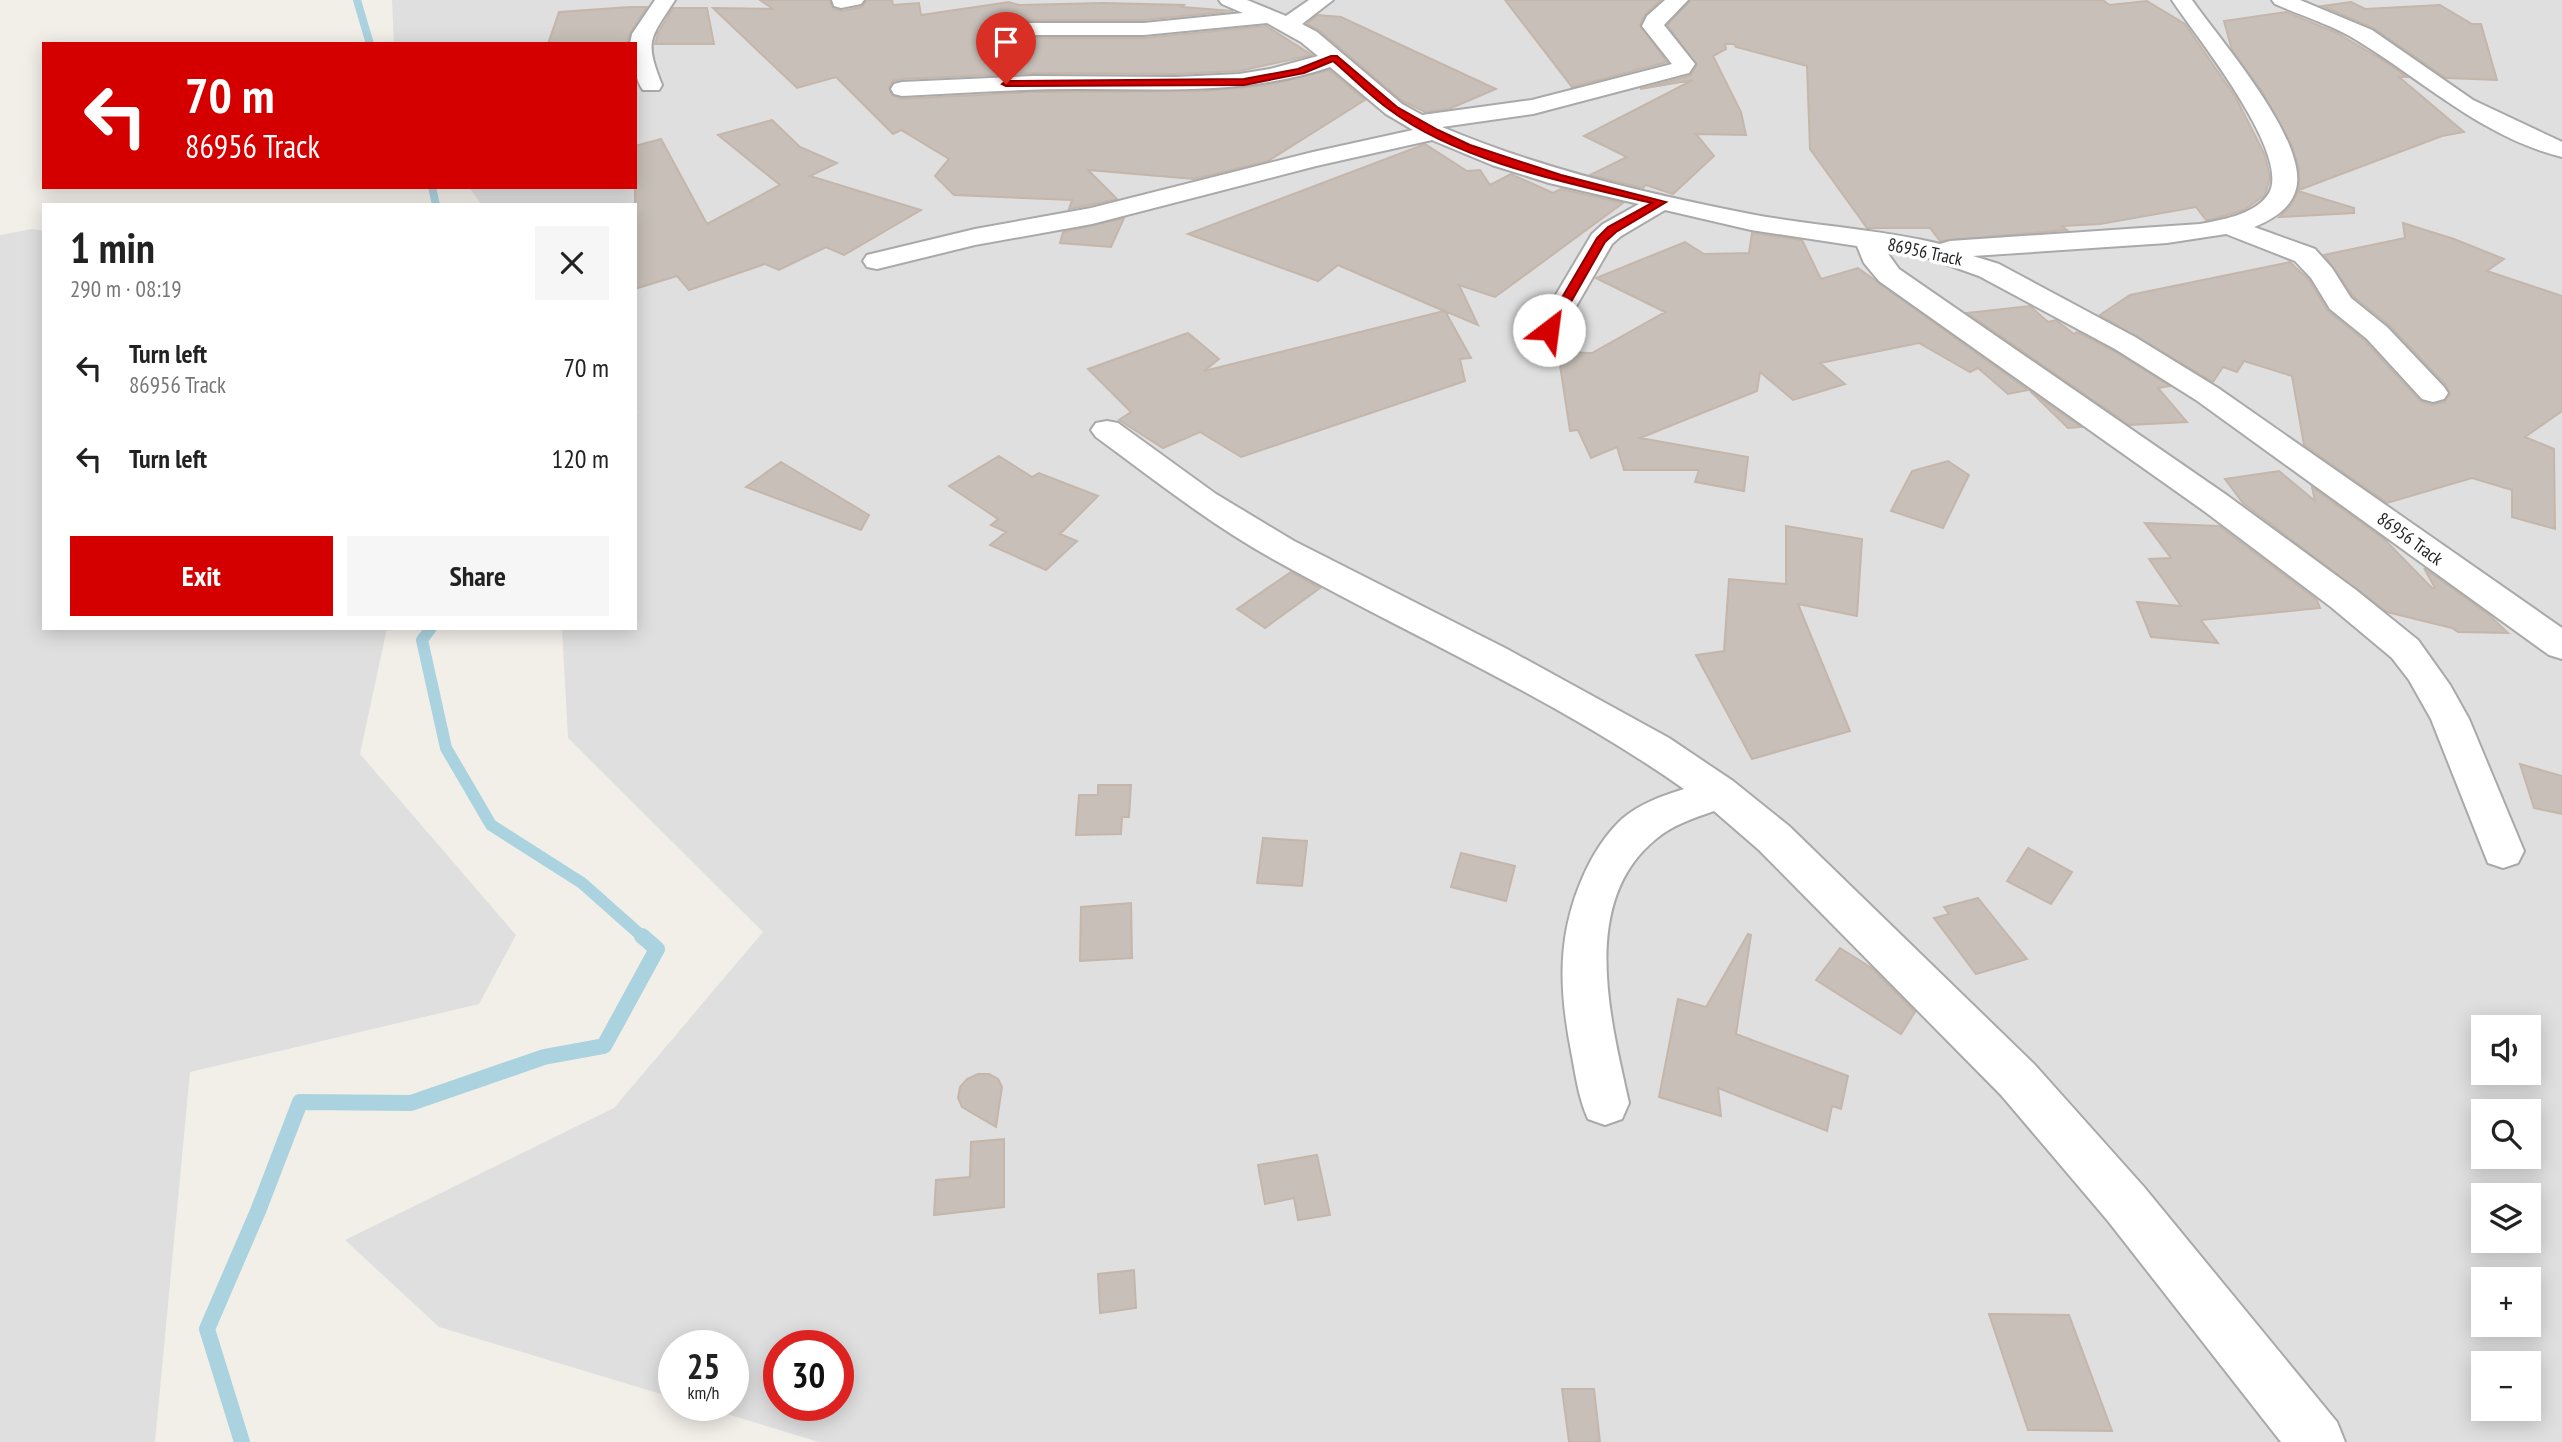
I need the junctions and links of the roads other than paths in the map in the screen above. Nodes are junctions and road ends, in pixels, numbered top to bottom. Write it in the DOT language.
graph roads {
  1 [pos="666,0"];
  2 [pos="1229,0"];
  3 [pos="1323,0"];
  4 [pos="1678,0"];
  5 [pos="2182,0"];
  6 [pos="2283,0"];
  7 [pos="1280,20"];
  8 [pos="1028,29"];
  9 [pos="1334,58"];
  10 [pos="651,85"];
  11 [pos="902,89"];
  12 [pos="1426,128"];
  13 [pos="2562,150"];
  14 [pos="1661,202"];
  15 [pos="2225,225"];
  16 [pos="1868,241"];
  17 [pos="1931,250"];
  18 [pos="877,261"];
  19 [pos="1549,330"];
  20 [pos="2433,393"];
  21 [pos="1107,430"];
  22 [pos="2562,646"];
  23 [pos="1719,792"];
  24 [pos="2503,850"];
  25 [pos="1605,1103"];
  26 [pos="2317,1442"];
  1 -- 10 [label="street"];
  2 -- 7 [label="street, 86956 Track"];
  3 -- 7 [label="street"];
  4 -- 12 [label="street"];
  5 -- 15 [label="street"];
  6 -- 13 [label="street"];
  7 -- 8 [label="street"];
  7 -- 9 [label="street, 86956 Track"];
  9 -- 11 [label="street"];
  9 -- 12 [label="street, 86956 Track"];
  12 -- 14 [label="street, 86956 Track"];
  12 -- 18 [label="street"];
  14 -- 16 [label="street, 86956 Track"];
  14 -- 19 [label="street"];
  15 -- 17 [label="street"];
  15 -- 20 [label="street"];
  16 -- 17 [label="street, 86956 Track"];
  16 -- 24 [label="street"];
  17 -- 22 [label="street, 86956 Track"];
  21 -- 23 [label="street"];
  23 -- 25 [label="street"];
  23 -- 26 [label="street"];
}
